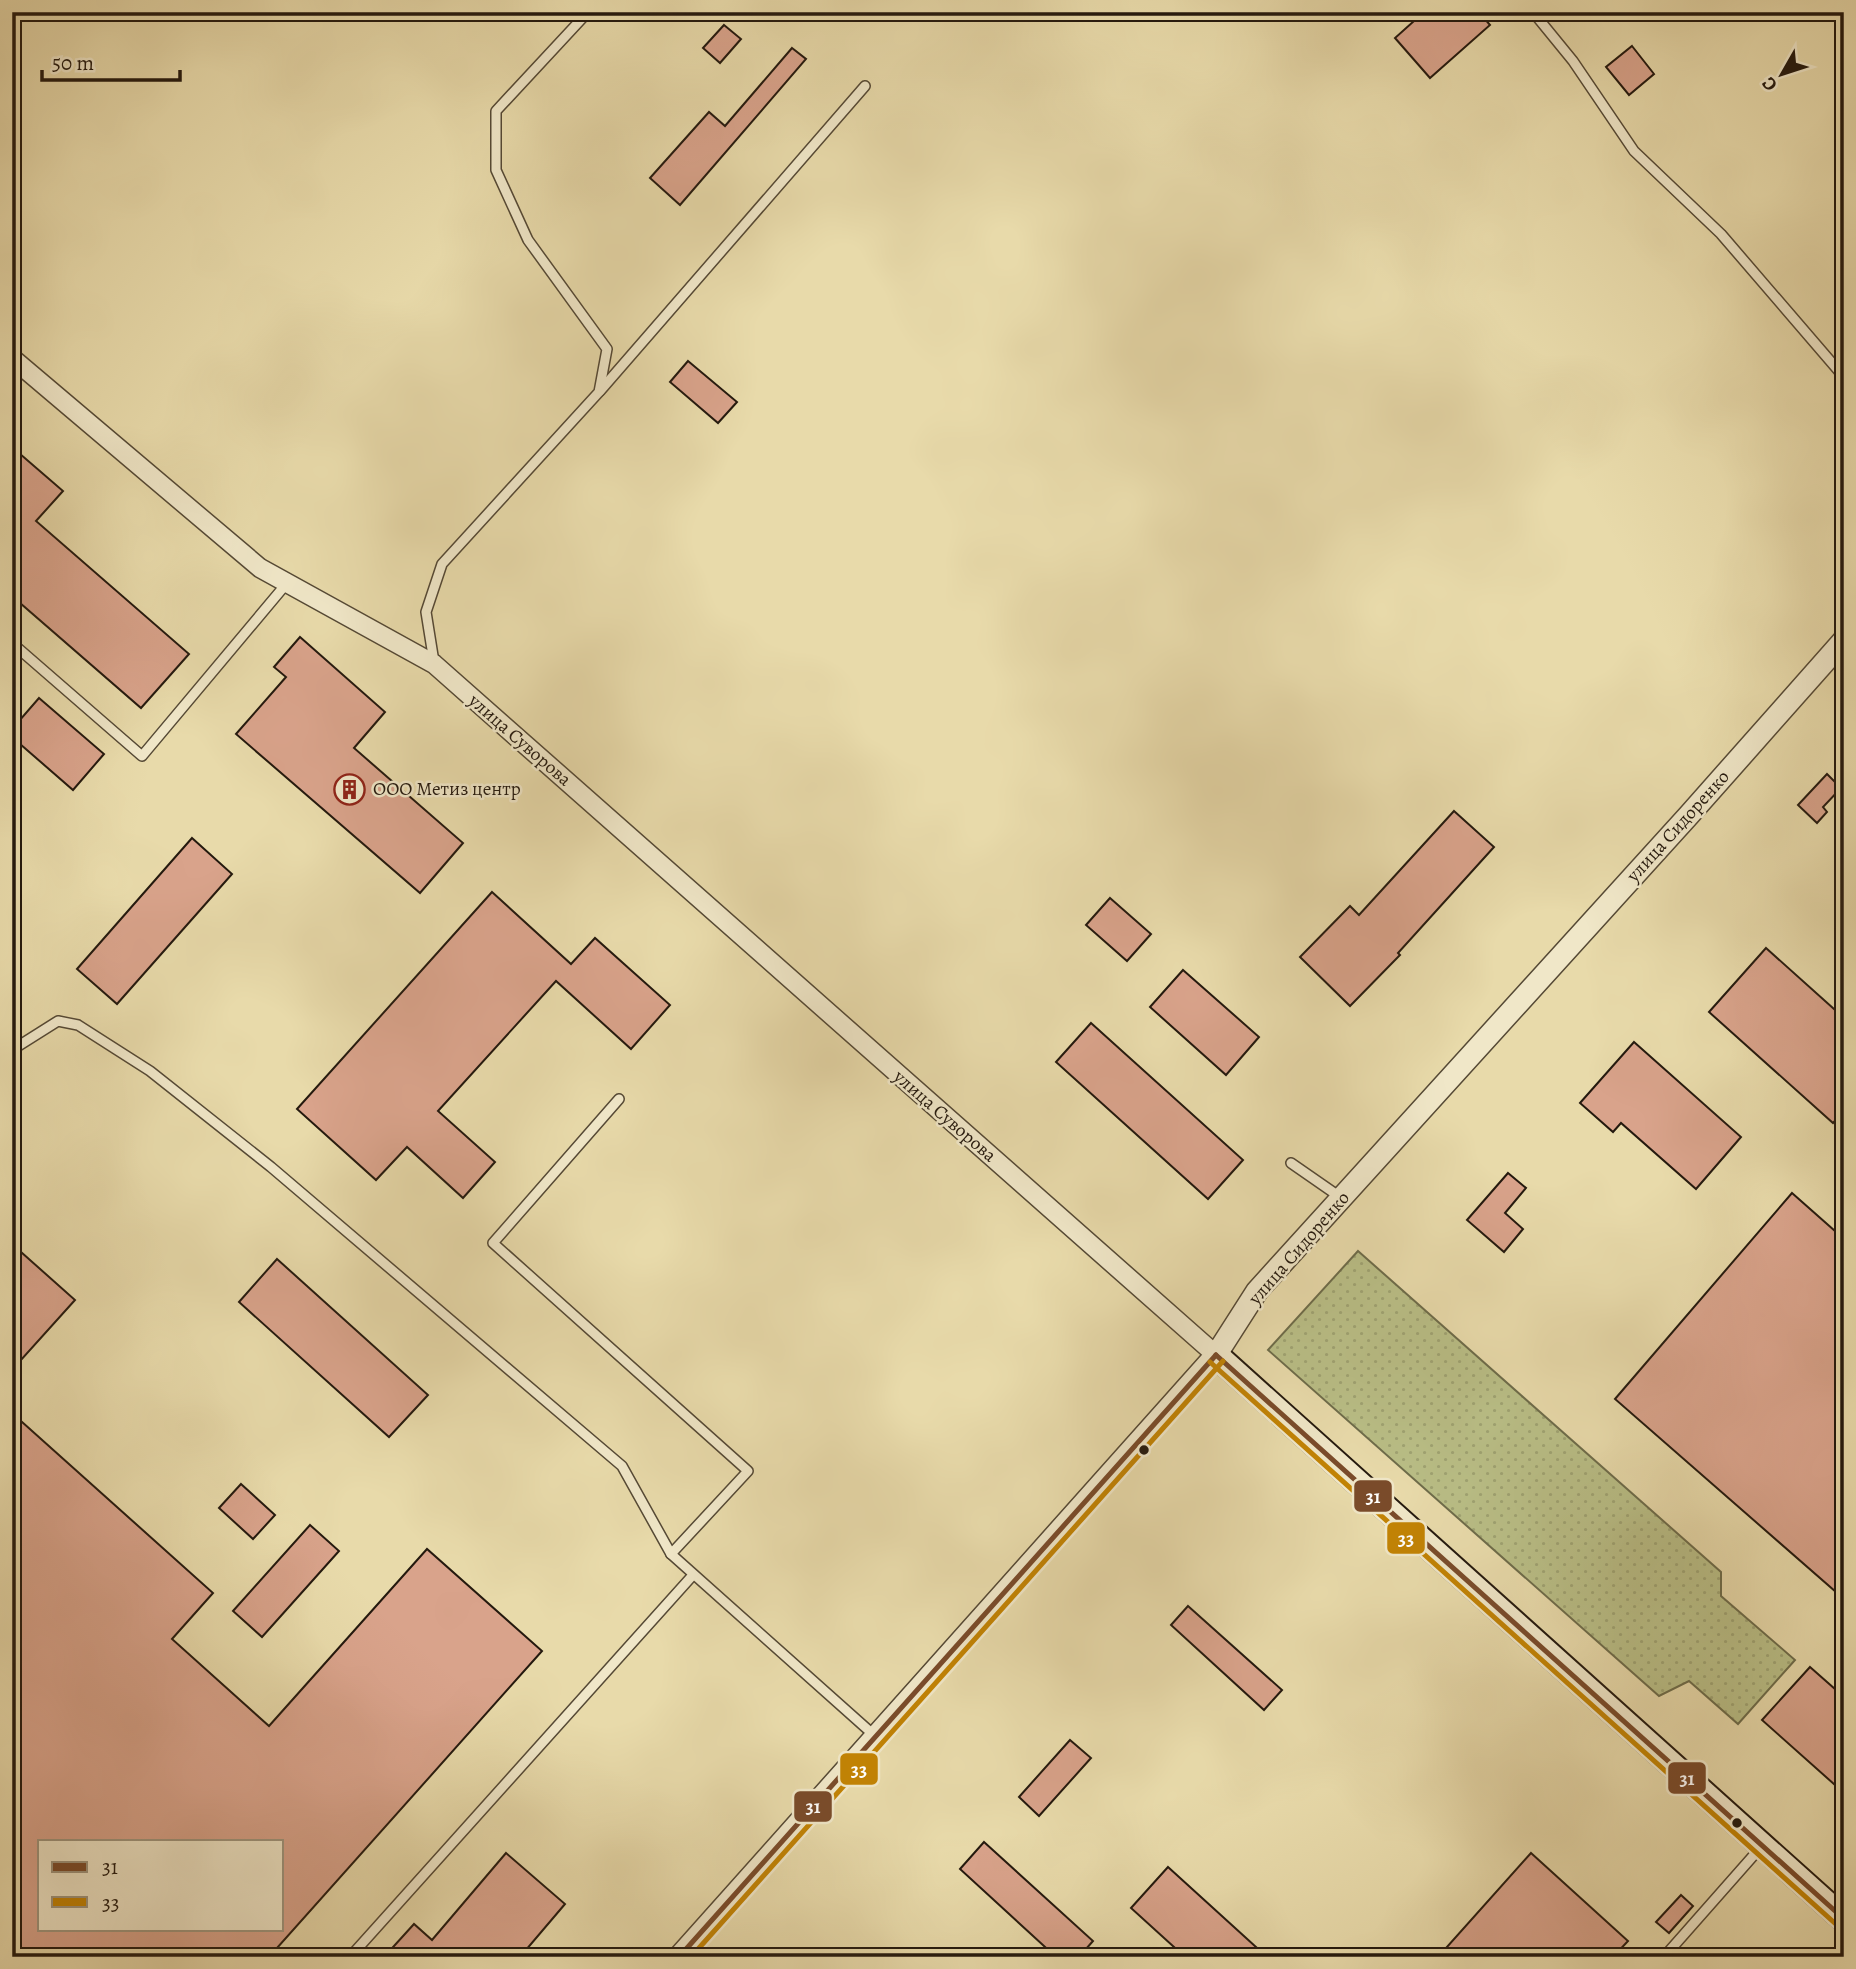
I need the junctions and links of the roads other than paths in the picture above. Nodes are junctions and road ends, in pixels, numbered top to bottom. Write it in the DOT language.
graph roads {
  1 [pos="588,12"];
  2 [pos="1533,12"];
  3 [pos="865,86"];
  4 [pos="12,358"];
  5 [pos="1844,377"];
  6 [pos="599,392"];
  7 [pos="287,583"];
  8 [pos="1844,640"];
  9 [pos="12,643"];
  10 [pos="434,664"];
  11 [pos="12,1049"];
  12 [pos="619,1099"];
  13 [pos="1291,1163"];
  14 [pos="1342,1198"];
  15 [pos="1216,1355"];
  16 [pos="671,1554"];
  17 [pos="693,1575"];
  18 [pos="876,1737"];
  19 [pos="1762,1846"];
  20 [pos="1844,1920"];
  21 [pos="681,1956"];
  22 [pos="350,1957"];
  23 [pos="1664,1957"];
  1 -- 6 [label="lane"];
  2 -- 5 [label="lane"];
  3 -- 6 [label="lane"];
  4 -- 7 [label="street, улица Суворова"];
  6 -- 10 [label="lane"];
  7 -- 9 [label="lane"];
  7 -- 10 [label="street, улица Суворова"];
  8 -- 14 [label="street, улица Сидоренко"];
  10 -- 15 [label="street, улица Суворова"];
  11 -- 16 [label="lane"];
  12 -- 16 [label="lane"];
  13 -- 14 [label="lane"];
  14 -- 15 [label="street, улица Сидоренко"];
  15 -- 18 [label="street, улица Сидоренко"];
  15 -- 19 [label="main road, улица Суворова"];
  16 -- 17 [label="lane"];
  17 -- 18 [label="lane"];
  17 -- 22 [label="lane"];
  18 -- 21 [label="street, улица Сидоренко"];
  19 -- 20 [label="main road, улица Суворова"];
  19 -- 23 [label="lane"];
}
